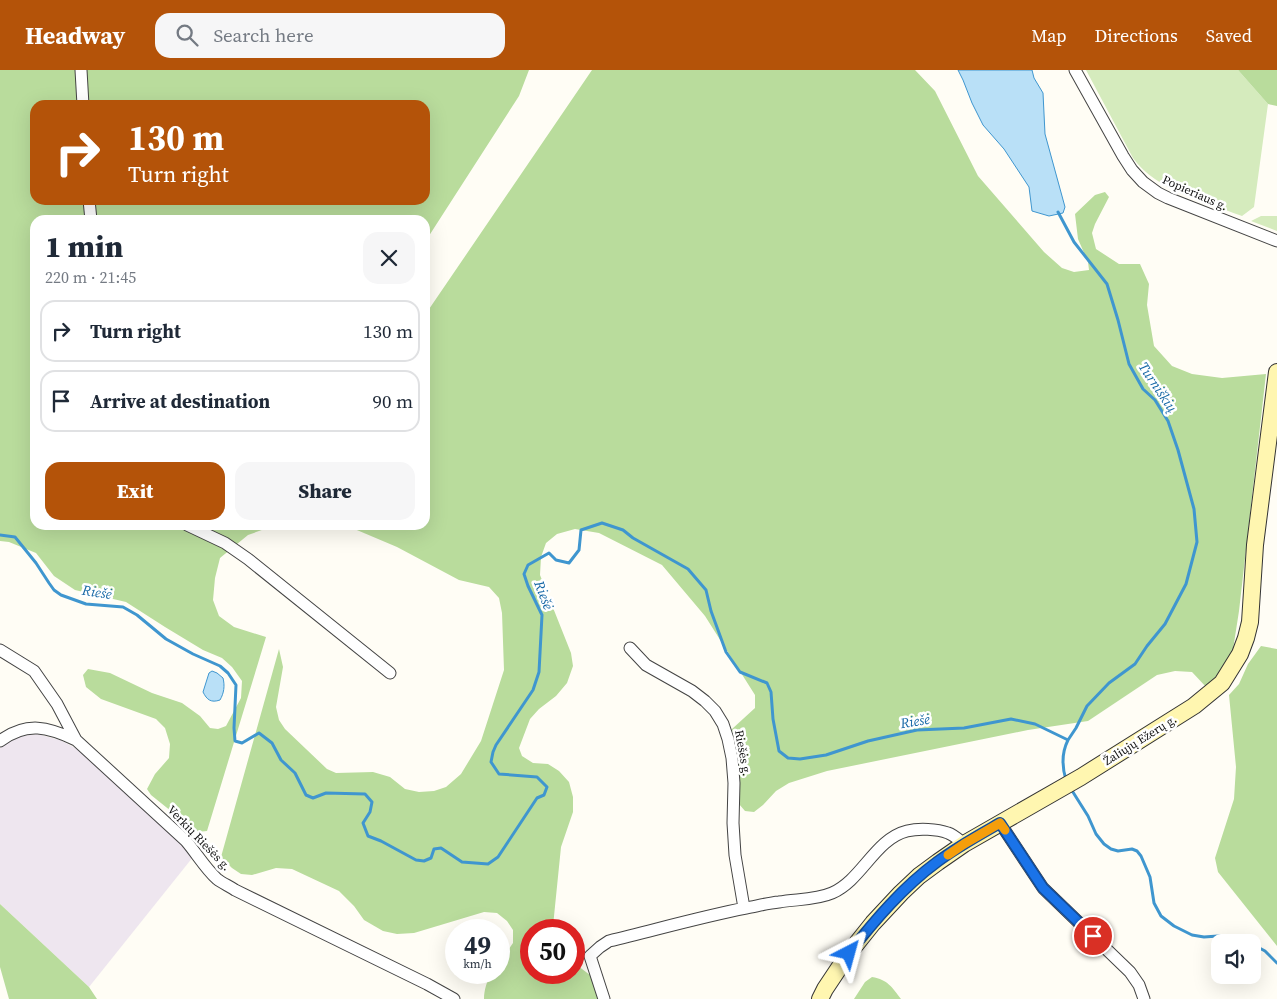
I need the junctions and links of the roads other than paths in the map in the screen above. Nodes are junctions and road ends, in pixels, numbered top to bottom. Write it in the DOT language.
graph roads {
  1 [pos="81,70"];
  2 [pos="1075,70"];
  3 [pos="84,100"];
  4 [pos="1277,241"];
  5 [pos="1277,372"];
  6 [pos="1274,418"];
  7 [pos="197,530"];
  8 [pos="630,648"];
  9 [pos="0,650"];
  10 [pos="390,673"];
  11 [pos="76,740"];
  12 [pos="0,741"];
  13 [pos="1000,823"];
  14 [pos="964,844"];
  15 [pos="744,908"];
  16 [pos="454,999"];
  17 [pos="604,999"];
  18 [pos="820,999"];
  19 [pos="1144,999"];
  1 -- 3 [label="street"];
  2 -- 4 [label="street, Popieriaus g."];
  5 -- 6 [label="main road, Žaliųjų Ežerų g."];
  6 -- 13 [label="main road, Žaliųjų Ežerų g."];
  7 -- 10 [label="street"];
  8 -- 15 [label="street, Riešės g."];
  9 -- 11 [label="street, Verkių Riešės g."];
  11 -- 12 [label="street"];
  11 -- 16 [label="street, Verkių Riešės g."];
  13 -- 14 [label="main road, Žaliųjų Ežerų g."];
  13 -- 19 [label="street"];
  14 -- 15 [label="street"];
  14 -- 18 [label="main road, Žaliųjų Ežerų g."];
  15 -- 17 [label="street"];
}
